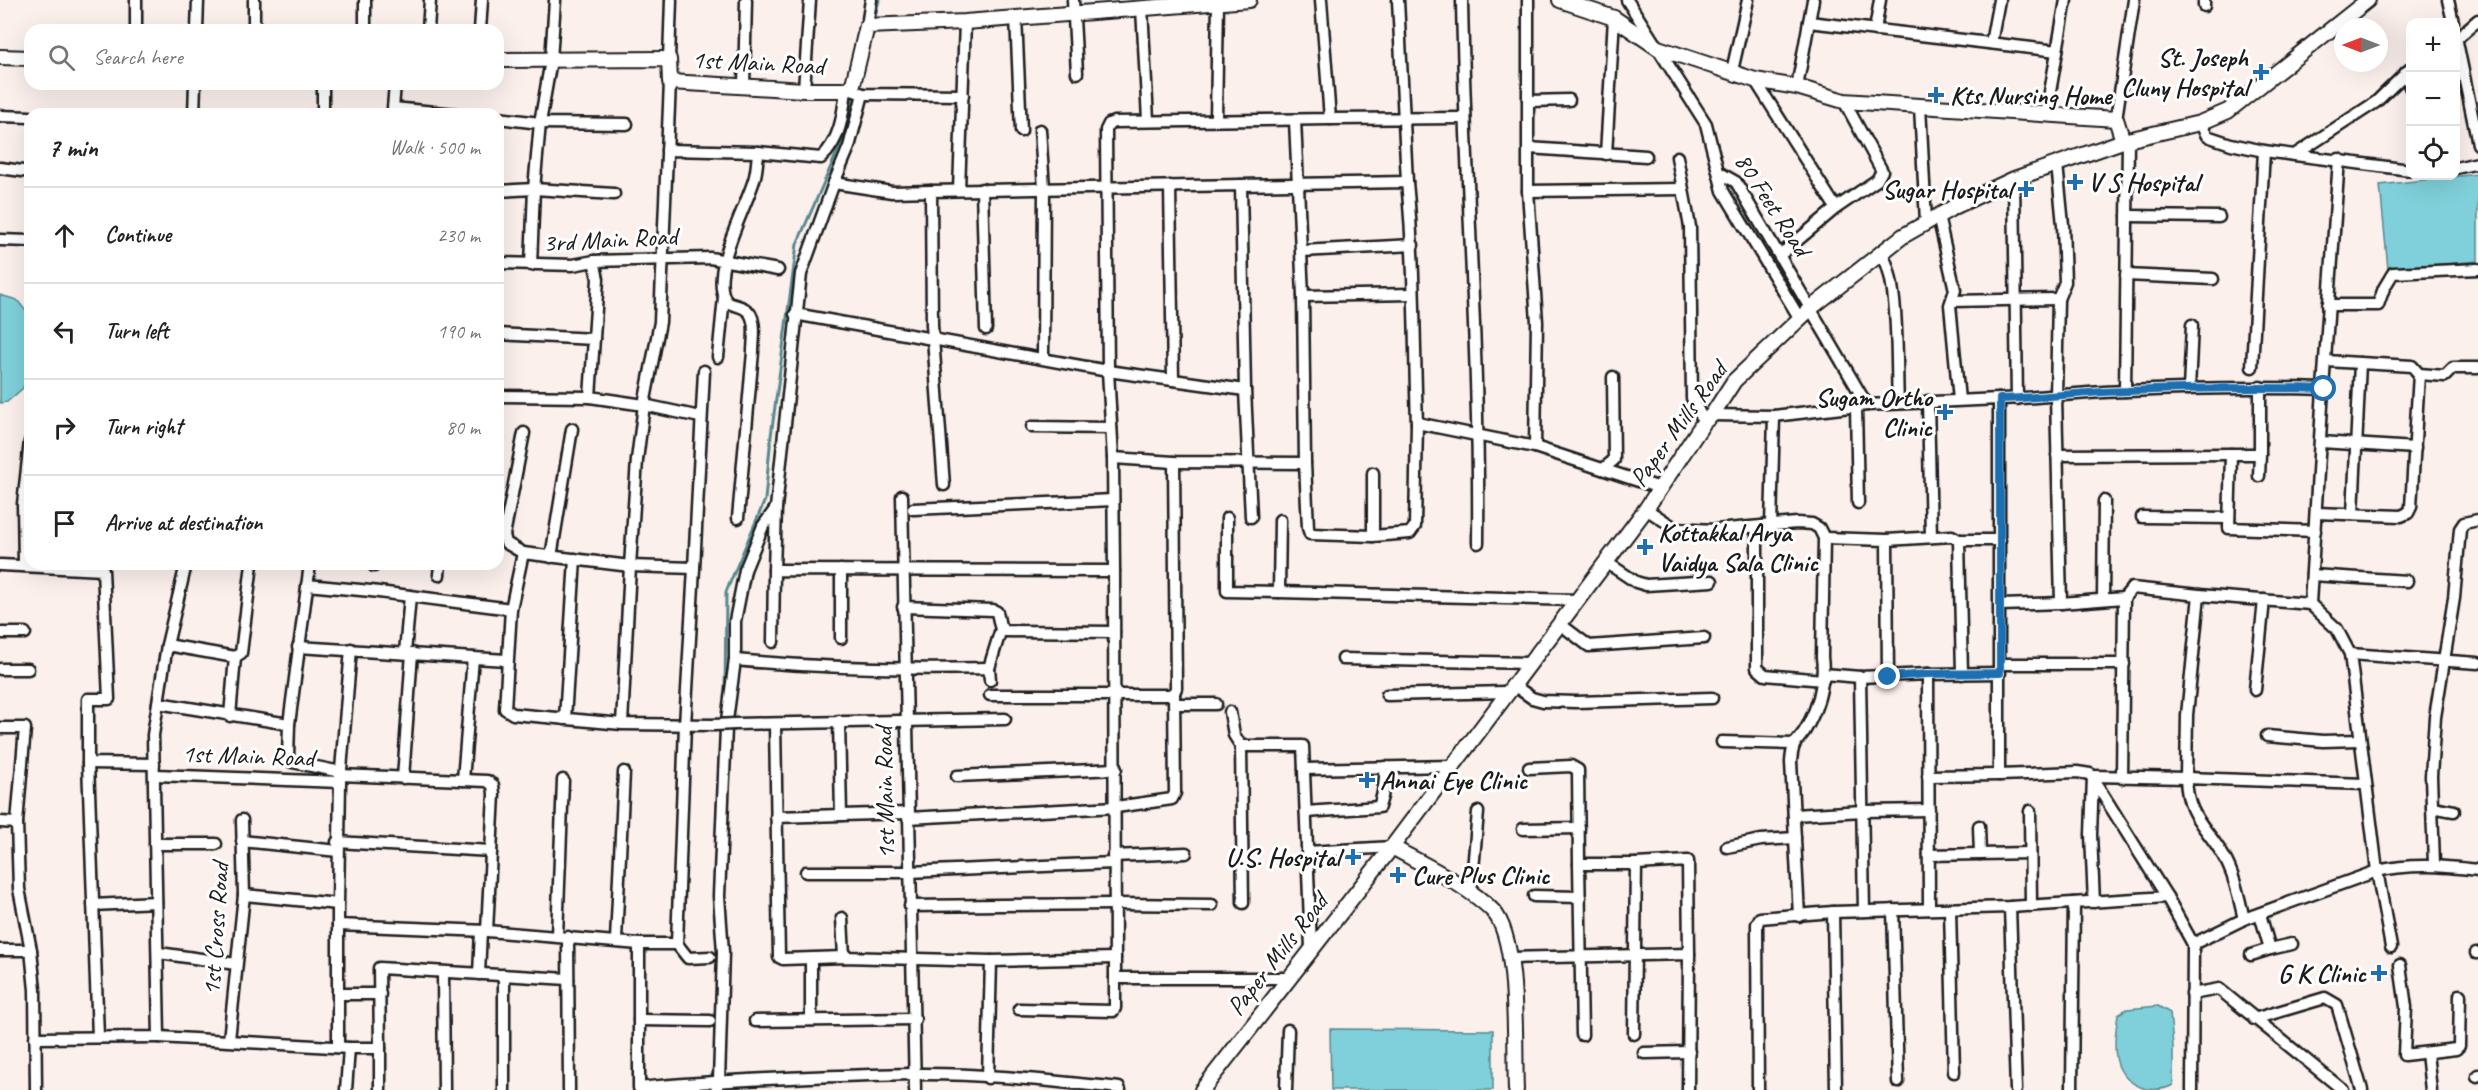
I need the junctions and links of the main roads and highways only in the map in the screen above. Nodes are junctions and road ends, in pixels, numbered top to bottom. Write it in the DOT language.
graph roads {
  1 [pos="1249,0"];
  2 [pos="1560,0"];
  3 [pos="2368,0"];
  4 [pos="1073,6"];
  5 [pos="0,57"];
  6 [pos="24,58"];
  7 [pos="504,60"];
  8 [pos="2126,141"];
  9 [pos="1392,847"];
  10 [pos="1202,1090"];
  11 [pos="1516,1090"];
  1 -- 4 [label="main road"];
  2 -- 8 [label="main road"];
  3 -- 8 [label="main road, Paper Mills Road"];
  4 -- 7 [label="main road, 1st Main Road"];
  5 -- 6 [label="main road"];
  8 -- 9 [label="main road, Paper Mills Road"];
  9 -- 10 [label="main road, Paper Mills Road"];
  9 -- 11 [label="main road"];
}
